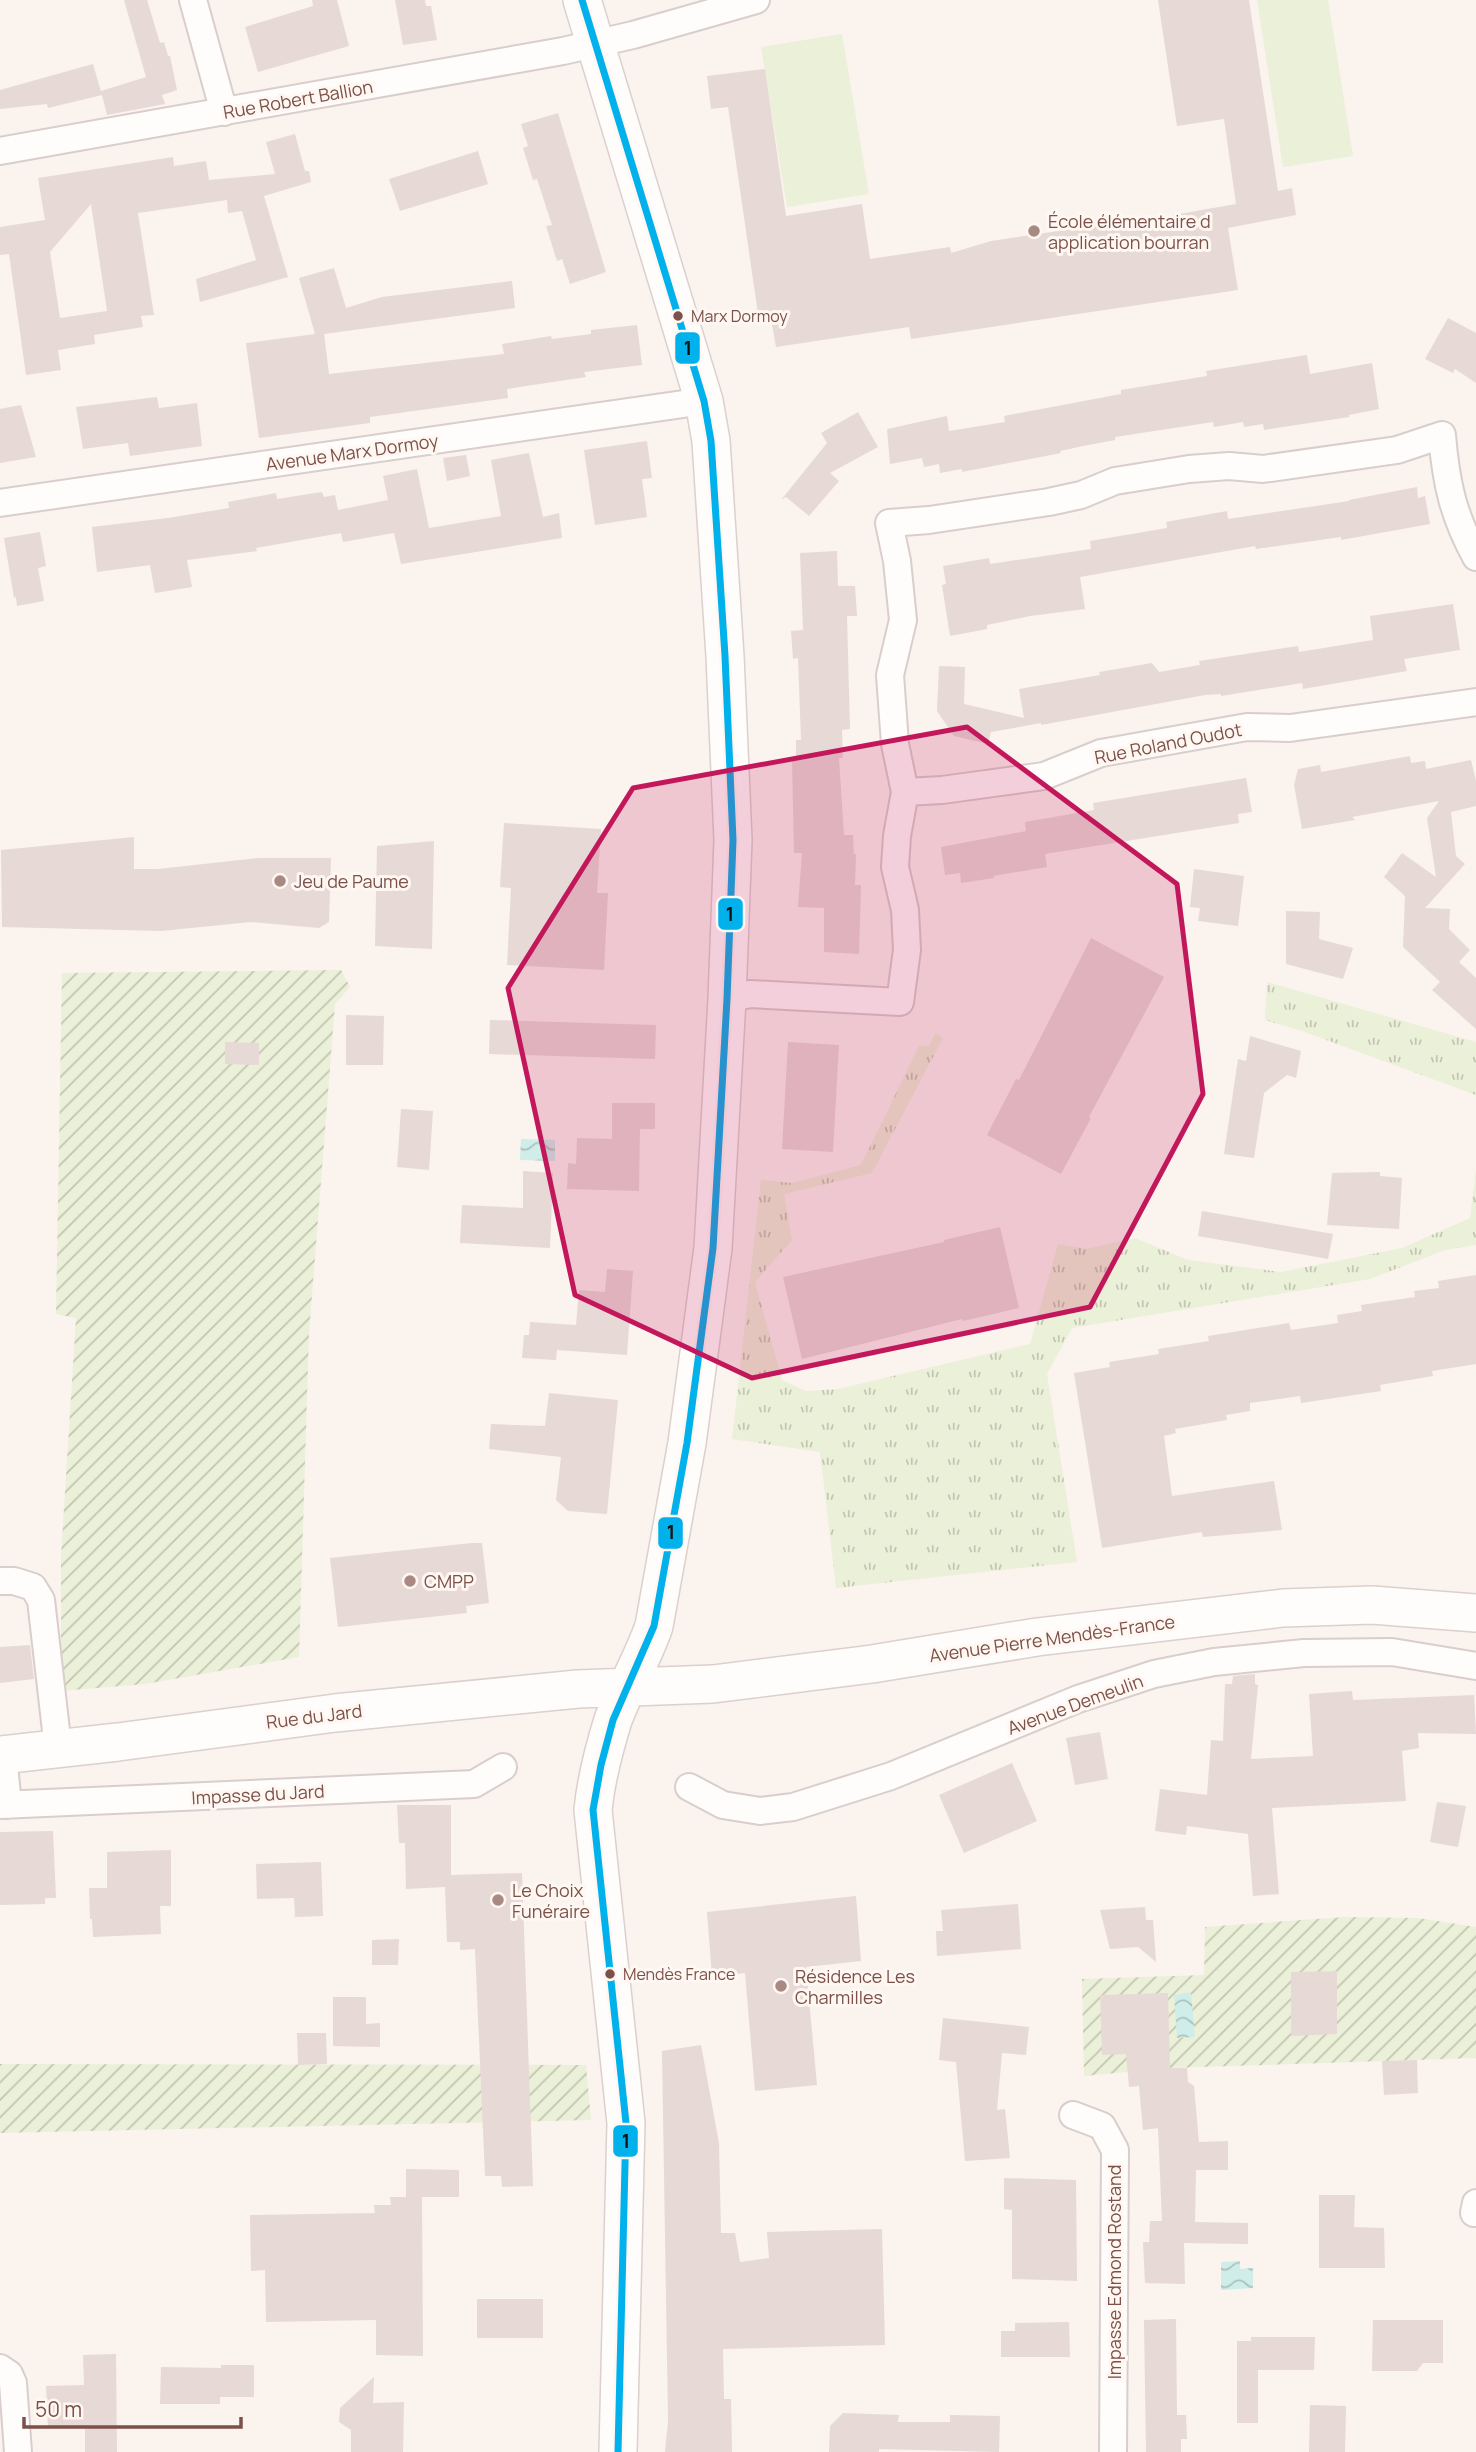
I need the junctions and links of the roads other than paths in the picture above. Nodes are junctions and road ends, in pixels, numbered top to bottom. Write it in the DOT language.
graph roads {
  1 [pos="193,0"];
  2 [pos="582,0"];
  3 [pos="756,0"];
  4 [pos="595,42"];
  5 [pos="224,112"];
  6 [pos="0,151"];
  7 [pos="704,401"];
  8 [pos="0,503"];
  9 [pos="1476,558"];
  10 [pos="1476,702"];
  11 [pos="905,792"];
  12 [pos="727,999"];
  13 [pos="0,1581"];
  14 [pos="1476,1613"];
  15 [pos="1476,1666"];
  16 [pos="629,1685"];
  17 [pos="58,1748"];
  18 [pos="1,1755"];
  19 [pos="503,1767"];
  20 [pos="688,1787"];
  21 [pos="4,1805"];
  22 [pos="1073,2115"];
  23 [pos="0,2368"];
  24 [pos="19,2452"];
  25 [pos="618,2452"];
  26 [pos="1113,2452"];
  1 -- 5 [label="street"];
  2 -- 4 [label="main road"];
  3 -- 4 [label="street, Rue Robert Ballion"];
  4 -- 5 [label="street, Rue Robert Ballion"];
  4 -- 7 [label="main road"];
  5 -- 6 [label="street, Rue Robert Ballion"];
  7 -- 8 [label="street, Avenue Marx Dormoy"];
  7 -- 12 [label="main road"];
  9 -- 11 [label="street"];
  10 -- 11 [label="street, Rue Roland Oudot"];
  11 -- 12 [label="street"];
  12 -- 16 [label="main road"];
  13 -- 17 [label="street"];
  14 -- 16 [label="main road, Avenue Pierre Mendès-France"];
  15 -- 20 [label="street, Avenue Demeulin"];
  16 -- 17 [label="main road, Rue du Jard"];
  16 -- 25 [label="main road"];
  17 -- 18 [label="main road, Rue du Jard"];
  18 -- 21 [label="street, Impasse du Jard"];
  19 -- 21 [label="street, Impasse du Jard"];
  22 -- 26 [label="street, Impasse Edmond Rostand"];
  23 -- 24 [label="street"];
}
